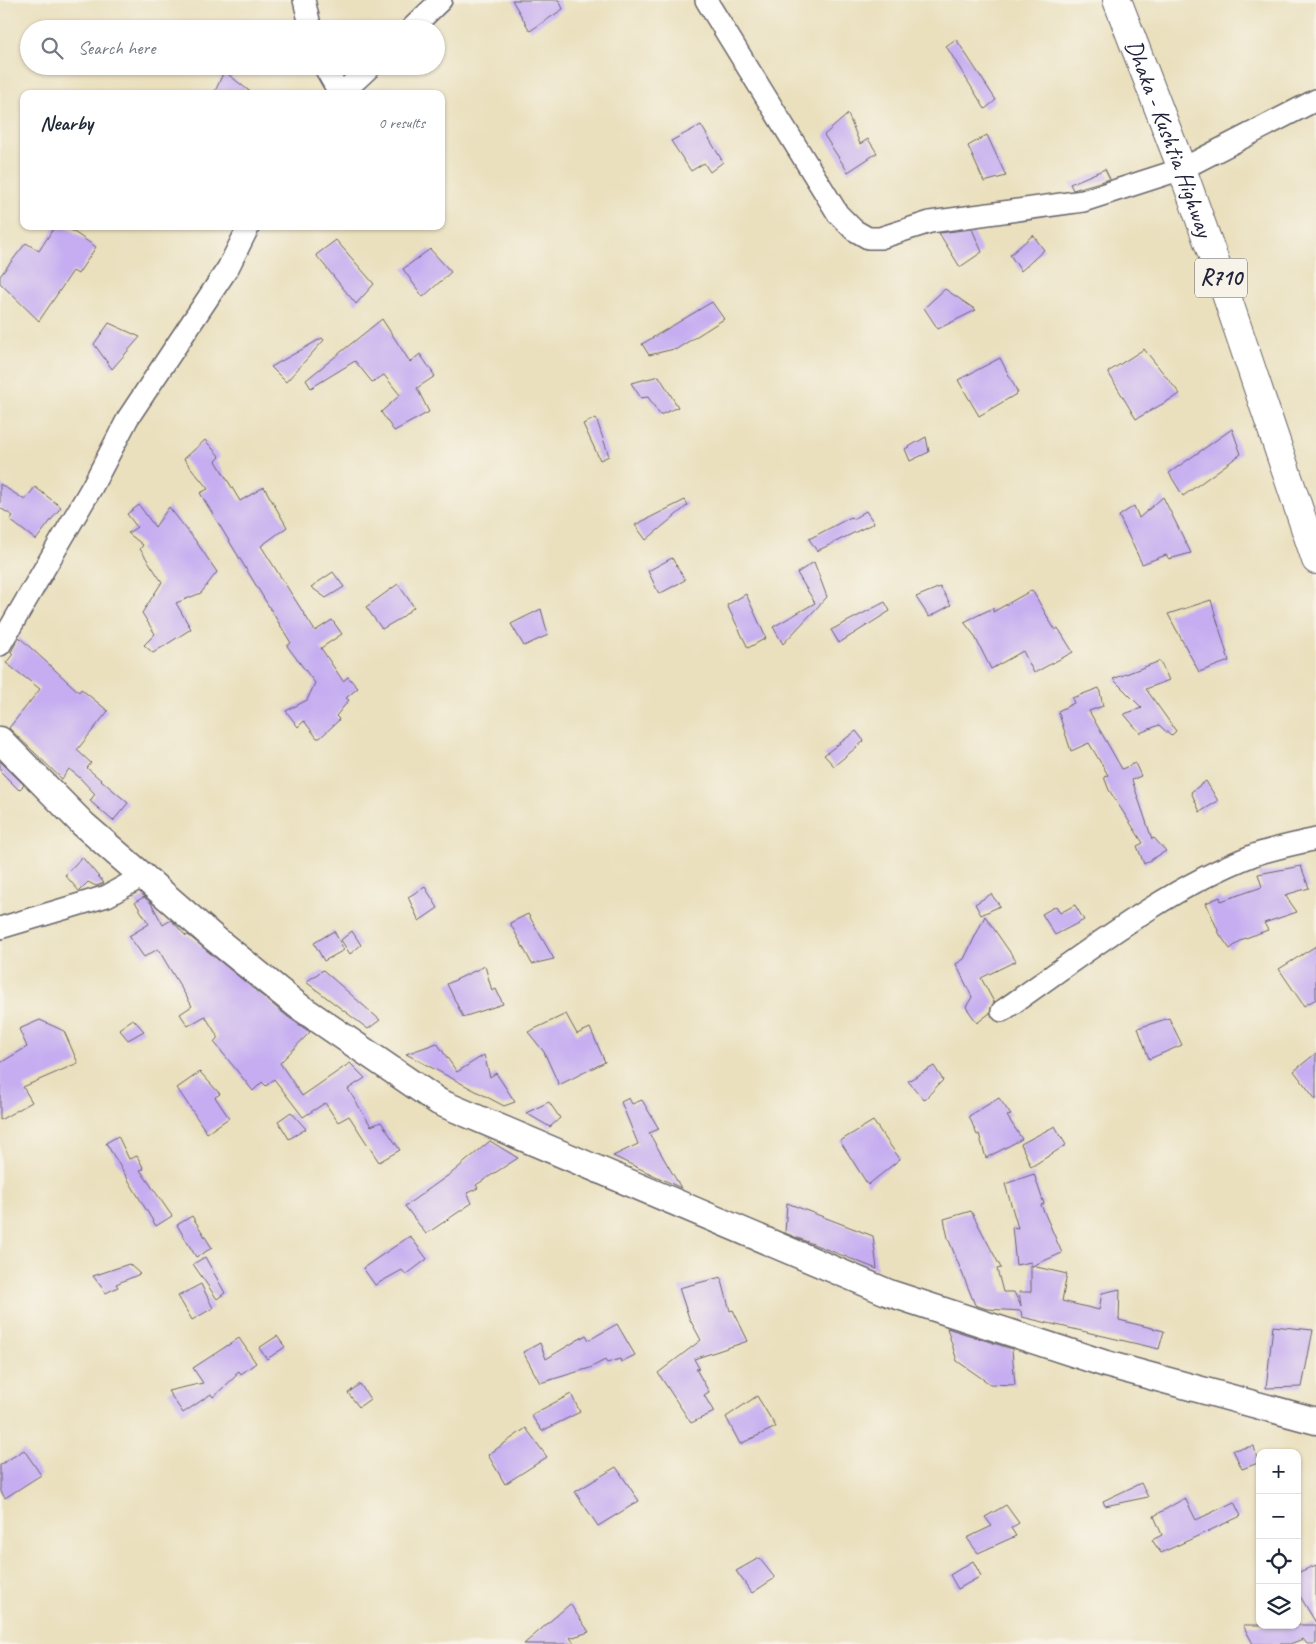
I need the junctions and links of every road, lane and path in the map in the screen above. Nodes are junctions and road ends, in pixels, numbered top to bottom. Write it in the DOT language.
graph roads {
  1 [pos="304,0"];
  2 [pos="441,0"];
  3 [pos="706,0"];
  4 [pos="1117,0"];
  5 [pos="309,20"];
  6 [pos="420,20"];
  7 [pos="329,75"];
  8 [pos="361,75"];
  9 [pos="339,90"];
  10 [pos="345,90"];
  11 [pos="1316,100"];
  12 [pos="1182,169"];
  13 [pos="247,230"];
  14 [pos="1316,560"];
  15 [pos="0,645"];
  16 [pos="0,740"];
  17 [pos="1316,839"];
  18 [pos="143,876"];
  19 [pos="0,928"];
  20 [pos="1002,1011"];
  21 [pos="1316,1421"];
  1 -- 5 [label="street"];
  2 -- 6 [label="street"];
  3 -- 12 [label="street"];
  4 -- 12 [label="main road, Dhaka - Kushtia Highway / R710"];
  7 -- 9 [label="street"];
  8 -- 10 [label="street"];
  11 -- 12 [label="street"];
  12 -- 14 [label="main road, Dhaka - Kushtia Highway / R710"];
  13 -- 15 [label="street"];
  16 -- 18 [label="street"];
  17 -- 20 [label="street"];
  18 -- 19 [label="street"];
  18 -- 21 [label="street"];
}
